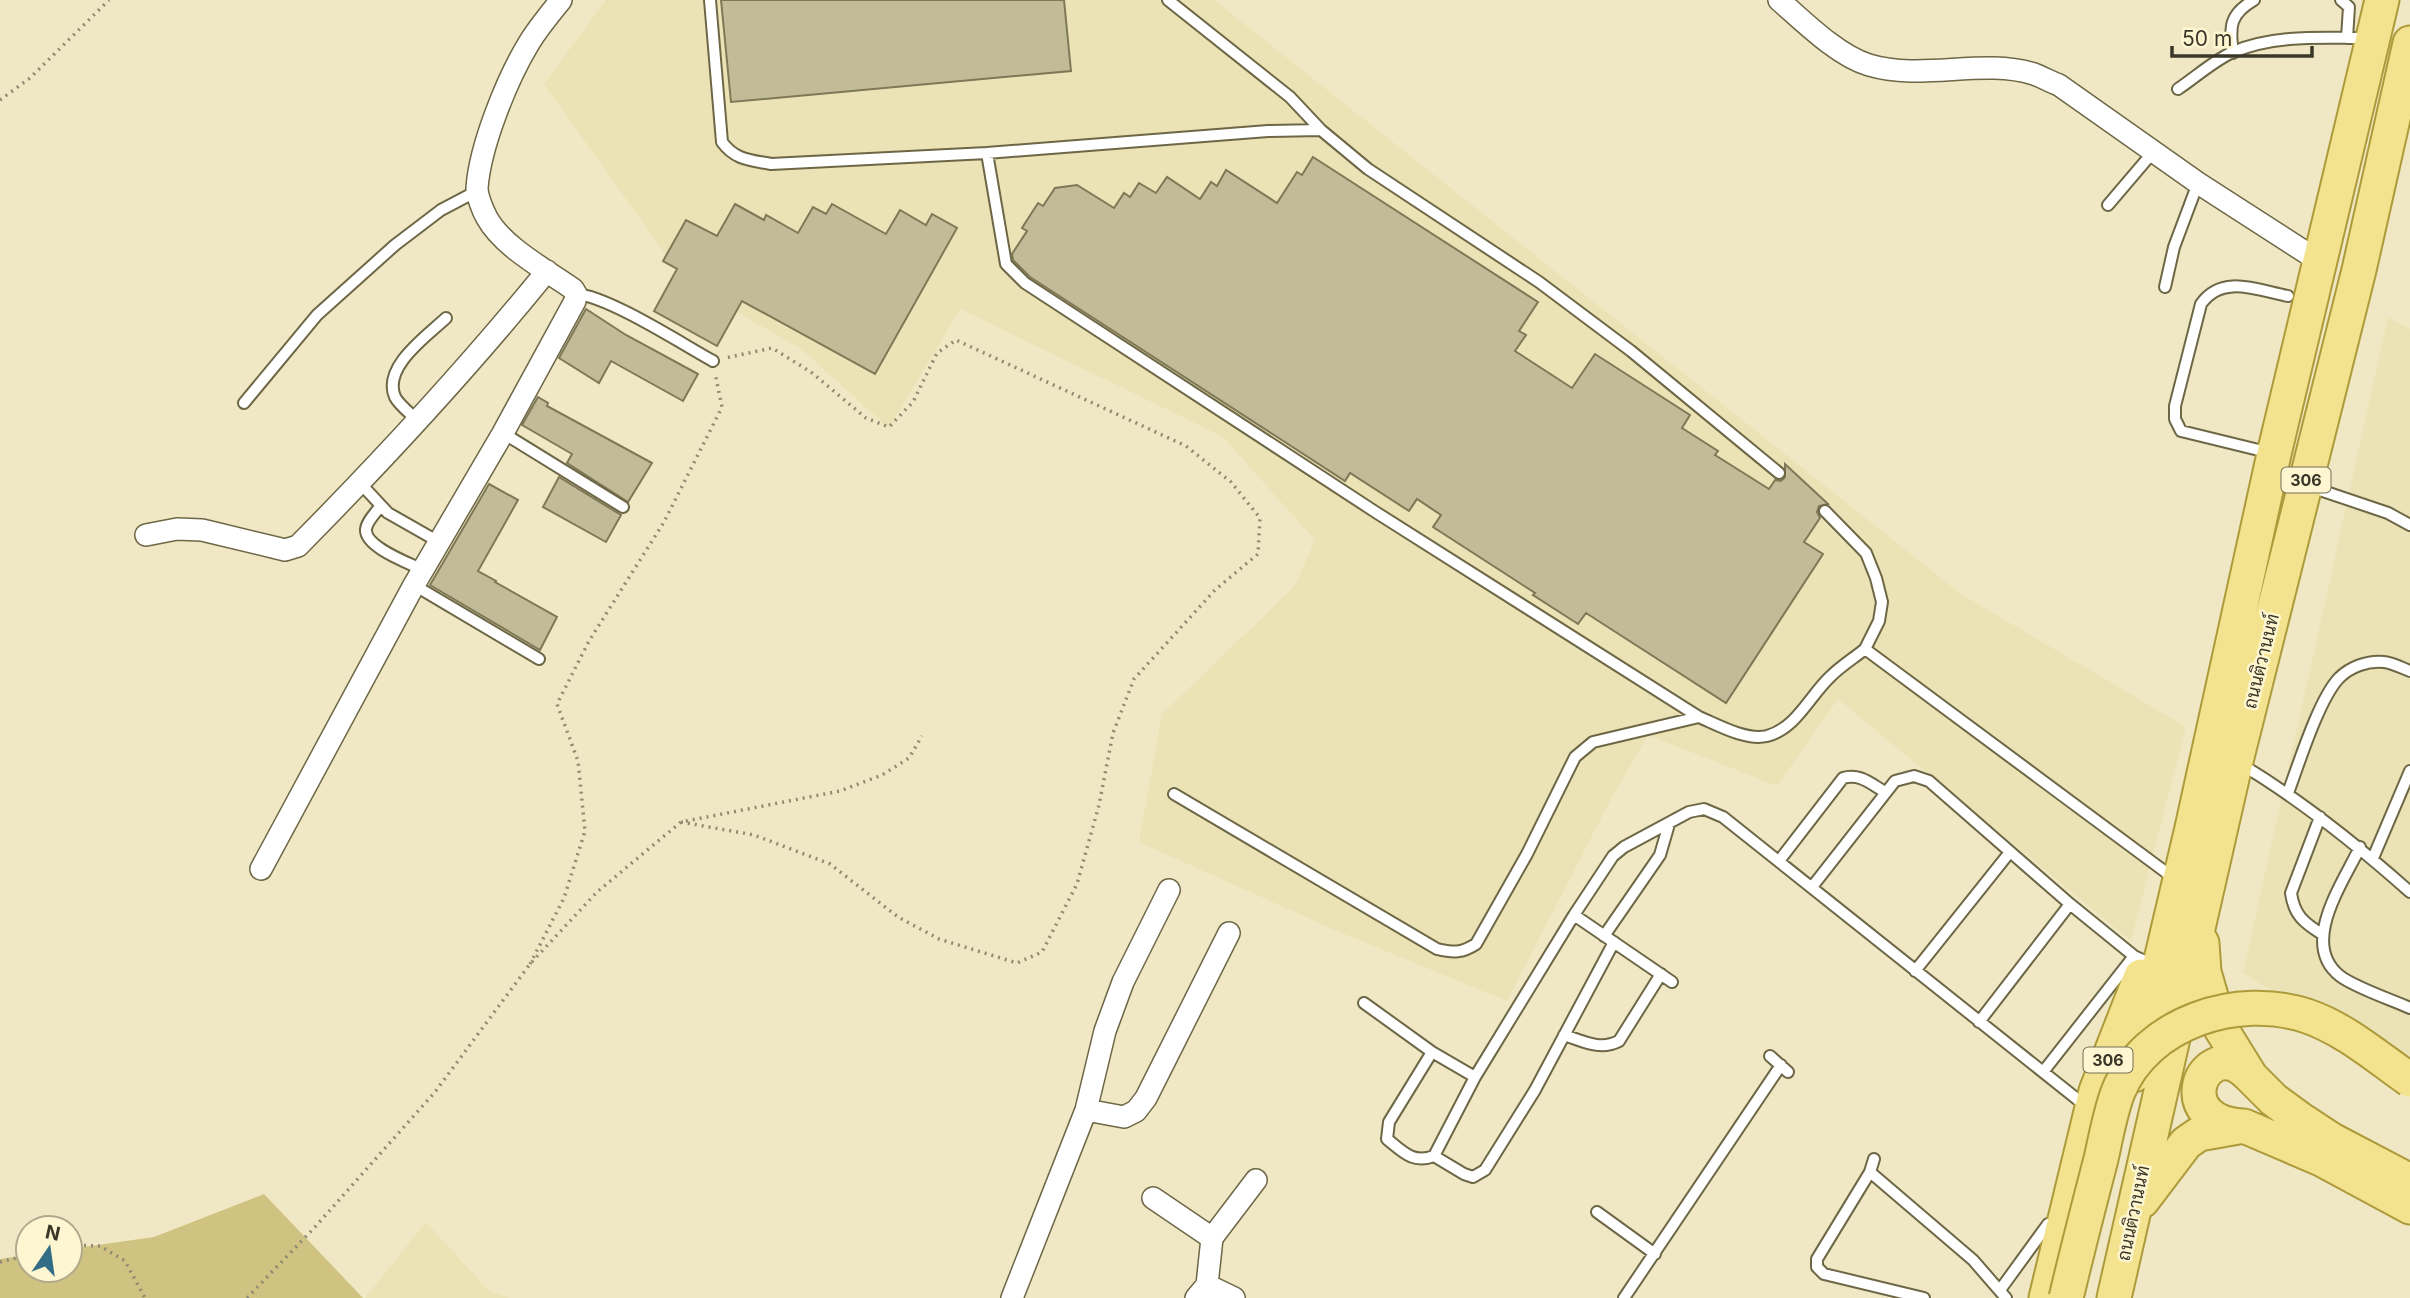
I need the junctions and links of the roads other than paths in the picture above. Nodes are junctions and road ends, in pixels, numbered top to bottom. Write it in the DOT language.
graph roads {
  1 [pos="561,0"];
  2 [pos="710,0"];
  3 [pos="1168,0"];
  4 [pos="1779,0"];
  5 [pos="2255,0"];
  6 [pos="2341,0"];
  7 [pos="2382,0"];
  8 [pos="1797,7"];
  9 [pos="2360,38"];
  10 [pos="2410,43"];
  11 [pos="2232,52"];
  12 [pos="2178,89"];
  13 [pos="1321,130"];
  14 [pos="2154,151"];
  15 [pos="987,153"];
  16 [pos="2198,183"];
  17 [pos="477,191"];
  18 [pos="2108,205"];
  19 [pos="2319,261"];
  20 [pos="2359,270"];
  21 [pos="547,271"];
  22 [pos="2165,287"];
  23 [pos="576,294"];
  24 [pos="2288,296"];
  25 [pos="446,318"];
  26 [pos="713,361"];
  27 [pos="244,403"];
  28 [pos="418,421"];
  29 [pos="503,433"];
  30 [pos="2274,454"];
  31 [pos="1779,473"];
  32 [pos="360,483"];
  33 [pos="2305,485"];
  34 [pos="381,506"];
  35 [pos="623,507"];
  36 [pos="1825,511"];
  37 [pos="2410,524"];
  38 [pos="146,535"];
  39 [pos="439,542"];
  40 [pos="419,578"];
  41 [pos="1865,649"];
  42 [pos="540,659"];
  43 [pos="2410,671"];
  44 [pos="1699,717"];
  45 [pos="2236,761"];
  46 [pos="2410,771"];
  47 [pos="1885,792"];
  48 [pos="2288,793"];
  49 [pos="1174,794"];
  50 [pos="2320,817"];
  51 [pos="1669,824"];
  52 [pos="2192,828"];
  53 [pos="2360,847"];
  54 [pos="2010,852"];
  55 [pos="2373,859"];
  56 [pos="1779,861"];
  57 [pos="261,869"];
  58 [pos="2175,878"];
  59 [pos="1812,887"];
  60 [pos="1169,890"];
  61 [pos="2410,892"];
  62 [pos="2070,904"];
  63 [pos="1574,915"];
  64 [pos="2200,916"];
  65 [pos="1229,933"];
  66 [pos="2322,934"];
  67 [pos="1609,939"];
  68 [pos="2141,959"];
  69 [pos="1915,971"];
  70 [pos="1661,974"];
  71 [pos="1672,982"];
  72 [pos="1364,1003"];
  73 [pos="2410,1008"];
  74 [pos="1979,1022"];
  75 [pos="1564,1035"];
  76 [pos="1432,1052"];
  77 [pos="1770,1056"];
  78 [pos="2043,1072"];
  79 [pos="1475,1077"];
  80 [pos="2251,1077"];
  81 [pos="2410,1080"];
  82 [pos="1086,1110"];
  83 [pos="2092,1111"];
  84 [pos="2244,1126"];
  85 [pos="1434,1156"];
  86 [pos="1874,1159"];
  87 [pos="1870,1172"];
  88 [pos="1255,1180"];
  89 [pos="2410,1181"];
  90 [pos="1153,1198"];
  91 [pos="2410,1207"];
  92 [pos="1597,1212"];
  93 [pos="2132,1215"];
  94 [pos="2048,1224"];
  95 [pos="1212,1238"];
  96 [pos="1655,1254"];
  97 [pos="1202,1291"];
  98 [pos="2116,1292"];
  99 [pos="2003,1294"];
  100 [pos="1012,1298"];
  101 [pos="1234,1298"];
  102 [pos="1624,1298"];
  103 [pos="1924,1298"];
  104 [pos="2046,1298"];
  105 [pos="2066,1298"];
  106 [pos="2083,1298"];
  1 -- 17 [label="street"];
  2 -- 15 [label="lane"];
  3 -- 13 [label="lane"];
  4 -- 8 [label="street"];
  5 -- 11 [label="lane"];
  6 -- 9 [label="lane"];
  7 -- 9 [label="main road, ถนนติวานนท์ / 306"];
  8 -- 14 [label="street"];
  9 -- 11 [label="lane"];
  9 -- 19 [label="main road, ถนนติวานนท์ / 306"];
  10 -- 20 [label="main road, ถนนติวานนท์ / 306"];
  11 -- 12 [label="lane"];
  13 -- 15 [label="lane"];
  13 -- 31 [label="lane"];
  14 -- 16 [label="street"];
  14 -- 18 [label="lane"];
  15 -- 44 [label="lane"];
  16 -- 19 [label="street"];
  16 -- 22 [label="lane"];
  17 -- 21 [label="street"];
  17 -- 27 [label="lane"];
  19 -- 20 [label="main road"];
  19 -- 30 [label="main road, ถนนติวานนท์ / 306"];
  20 -- 33 [label="main road, ถนนติวานนท์ / 306"];
  21 -- 23 [label="street"];
  21 -- 28 [label="street"];
  23 -- 26 [label="lane"];
  23 -- 29 [label="street"];
  24 -- 30 [label="lane"];
  25 -- 28 [label="lane"];
  28 -- 32 [label="street"];
  29 -- 35 [label="lane"];
  29 -- 39 [label="street"];
  30 -- 52 [label="main road, ถนนติวานนท์ / 306"];
  32 -- 34 [label="lane"];
  32 -- 38 [label="street"];
  33 -- 37 [label="lane"];
  33 -- 45 [label="main road, ถนนติวานนท์ / 306"];
  34 -- 39 [label="lane"];
  34 -- 40 [label="lane"];
  36 -- 41 [label="lane"];
  39 -- 40 [label="street"];
  40 -- 42 [label="lane"];
  40 -- 57 [label="street"];
  41 -- 44 [label="lane"];
  41 -- 58 [label="lane"];
  43 -- 48 [label="lane"];
  44 -- 49 [label="lane"];
  45 -- 48 [label="lane"];
  45 -- 64 [label="main road, ถนนติวานนท์ / 306"];
  46 -- 55 [label="lane"];
  47 -- 54 [label="lane"];
  47 -- 56 [label="lane"];
  47 -- 59 [label="lane"];
  48 -- 50 [label="lane"];
  50 -- 53 [label="lane"];
  50 -- 66 [label="lane"];
  51 -- 56 [label="lane"];
  51 -- 63 [label="lane"];
  51 -- 67 [label="lane"];
  52 -- 58 [label="main road, ถนนติวานนท์ / 306"];
  52 -- 106 [label="main road, ถนนติวานนท์ / 306"];
  53 -- 55 [label="lane"];
  53 -- 66 [label="lane"];
  54 -- 62 [label="lane"];
  54 -- 69 [label="lane"];
  55 -- 61 [label="lane"];
  56 -- 59 [label="lane"];
  58 -- 68 [label="main road, ถนนติวานนท์ / 306"];
  59 -- 69 [label="lane"];
  60 -- 82 [label="street"];
  62 -- 68 [label="lane"];
  62 -- 74 [label="lane"];
  63 -- 67 [label="lane"];
  63 -- 79 [label="lane"];
  64 -- 80 [label="main road"];
  64 -- 93 [label="main road, ถนนติวานนท์ / 306"];
  65 -- 82 [label="street"];
  66 -- 73 [label="lane"];
  67 -- 70 [label="lane"];
  67 -- 75 [label="lane"];
  68 -- 78 [label="lane"];
  68 -- 83 [label="main road, ถนนติวานนท์ / 306"];
  69 -- 74 [label="lane"];
  70 -- 71 [label="lane"];
  70 -- 75 [label="lane"];
  72 -- 76 [label="lane"];
  74 -- 78 [label="lane"];
  75 -- 85 [label="lane"];
  76 -- 79 [label="lane"];
  76 -- 85 [label="lane"];
  77 -- 96 [label="lane"];
  78 -- 83 [label="lane"];
  79 -- 85 [label="lane"];
  80 -- 84 [label="main road"];
  80 -- 89 [label="main road"];
  81 -- 105 [label="main road, bridge"];
  82 -- 100 [label="street"];
  83 -- 104 [label="main road, ถนนติวานนท์ / 306"];
  84 -- 91 [label="main road"];
  84 -- 93 [label="main road"];
  86 -- 87 [label="lane"];
  87 -- 99 [label="lane"];
  87 -- 103 [label="lane"];
  88 -- 95 [label="street"];
  90 -- 95 [label="street"];
  92 -- 96 [label="lane"];
  93 -- 98 [label="main road, ถนนติวานนท์ / 306"];
  94 -- 99 [label="lane"];
  95 -- 97 [label="street"];
  96 -- 102 [label="lane"];
  97 -- 101 [label="street"];
}
